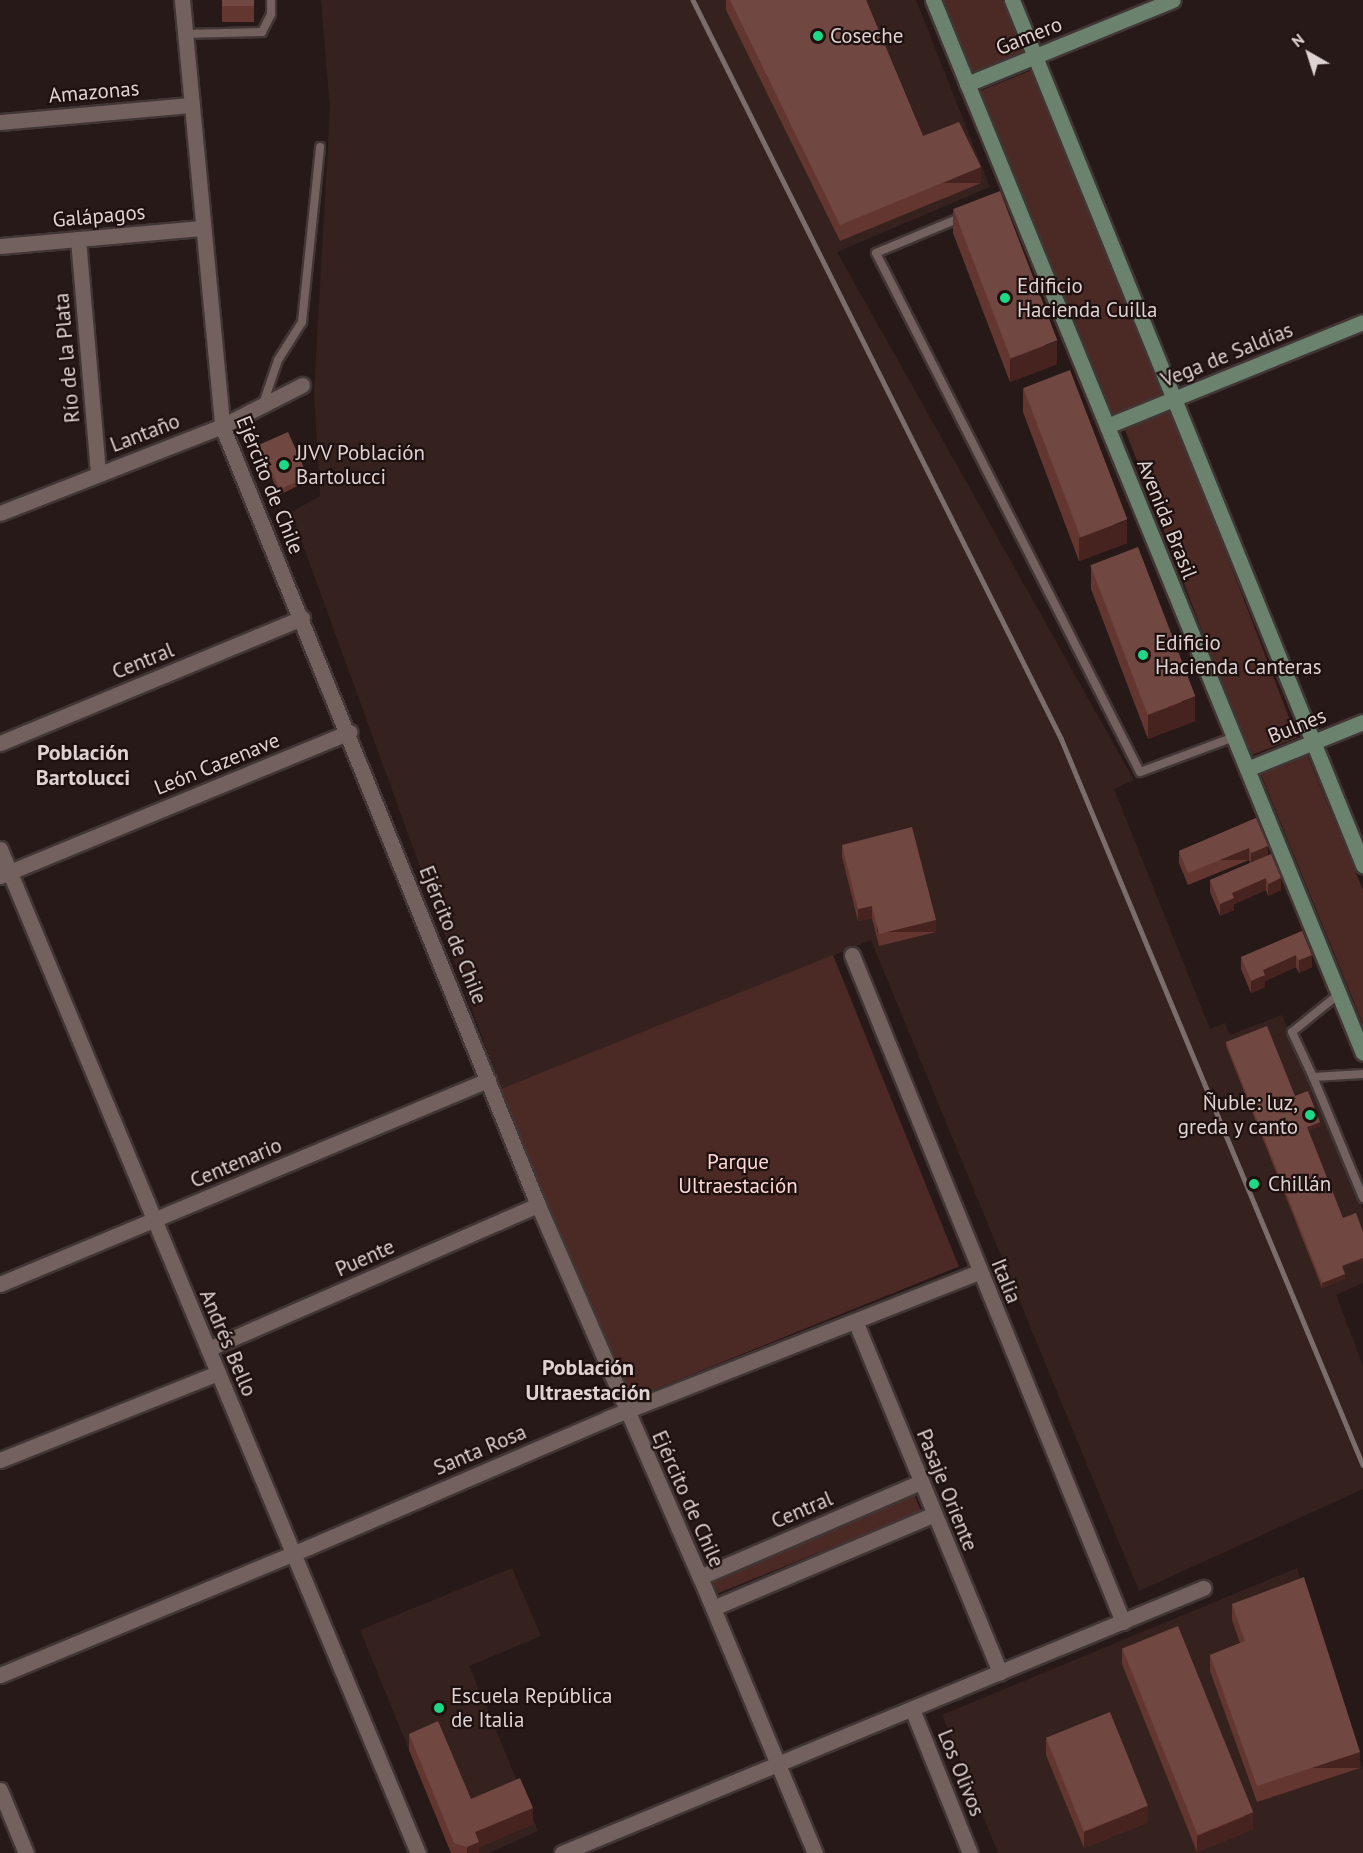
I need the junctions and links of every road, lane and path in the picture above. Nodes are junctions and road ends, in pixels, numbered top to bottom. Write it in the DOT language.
graph roads {
  1 [pos="182,0"];
  2 [pos="272,0"];
  3 [pos="933,0"];
  4 [pos="1012,0"];
  5 [pos="1173,0"];
  6 [pos="185,34"];
  7 [pos="1035,56"];
  8 [pos="967,84"];
  9 [pos="191,105"];
  10 [pos="0,122"];
  11 [pos="320,147"];
  12 [pos="971,213"];
  13 [pos="202,228"];
  14 [pos="78,239"];
  15 [pos="0,246"];
  16 [pos="1363,322"];
  17 [pos="302,385"];
  18 [pos="1174,399"];
  19 [pos="262,405"];
  20 [pos="222,426"];
  21 [pos="1107,426"];
  22 [pos="98,474"];
  23 [pos="0,513"];
  24 [pos="302,618"];
  25 [pos="1363,722"];
  26 [pos="349,732"];
  27 [pos="1234,737"];
  28 [pos="1313,742"];
  29 [pos="0,743"];
  30 [pos="1247,769"];
  31 [pos="0,849"];
  32 [pos="1363,865"];
  33 [pos="5,874"];
  34 [pos="852,955"];
  35 [pos="1339,994"];
  36 [pos="1363,1053"];
  37 [pos="1363,1074"];
  38 [pos="1313,1077"];
  39 [pos="488,1080"];
  40 [pos="1363,1198"];
  41 [pos="538,1205"];
  42 [pos="154,1220"];
  43 [pos="979,1272"];
  44 [pos="0,1284"];
  45 [pos="856,1323"];
  46 [pos="208,1349"];
  47 [pos="218,1373"];
  48 [pos="626,1411"];
  49 [pos="0,1460"];
  50 [pos="921,1482"];
  51 [pos="934,1514"];
  52 [pos="293,1554"];
  53 [pos="700,1577"];
  54 [pos="1203,1588"];
  55 [pos="713,1608"];
  56 [pos="1123,1622"];
  57 [pos="1000,1673"];
  58 [pos="0,1675"];
  59 [pos="912,1709"];
  60 [pos="778,1765"];
  61 [pos="0,1791"];
  62 [pos="26,1853"];
  63 [pos="418,1853"];
  64 [pos="562,1853"];
  65 [pos="815,1853"];
  66 [pos="970,1853"];
  1 -- 6 [label="street, Ejército de Chile"];
  2 -- 6 [label="lane"];
  3 -- 8 [label="main road, Avenida Brasil"];
  4 -- 7 [label="main road"];
  5 -- 7 [label="main road, Gamero"];
  6 -- 9 [label="street, Ejército de Chile"];
  7 -- 8 [label="main road, Gamero"];
  7 -- 18 [label="main road"];
  8 -- 21 [label="main road, Avenida Brasil"];
  9 -- 10 [label="street, Amazonas"];
  9 -- 13 [label="street, Ejército de Chile"];
  11 -- 19 [label="lane"];
  12 -- 27 [label="lane"];
  13 -- 14 [label="street, Galápagos"];
  13 -- 20 [label="street, Ejército de Chile"];
  14 -- 15 [label="street, Galápagos"];
  14 -- 22 [label="street, Río de la Plata"];
  16 -- 18 [label="main road, Vega de Saldías"];
  17 -- 19 [label="street, Lantaño"];
  18 -- 21 [label="main road, Vega de Saldías"];
  18 -- 28 [label="main road"];
  19 -- 20 [label="street, Lantaño"];
  20 -- 22 [label="street, Lantaño"];
  20 -- 24 [label="street, Ejército de Chile"];
  21 -- 27 [label="main road, Avenida Brasil"];
  22 -- 23 [label="street, Lantaño"];
  24 -- 26 [label="street, Ejército de Chile"];
  24 -- 29 [label="street, Central"];
  25 -- 28 [label="main road, Bulnes"];
  26 -- 33 [label="street, León Cazenave"];
  26 -- 39 [label="street, Ejército de Chile"];
  27 -- 30 [label="main road, Avenida Brasil"];
  28 -- 30 [label="main road, Bulnes"];
  28 -- 32 [label="main road"];
  30 -- 35 [label="main road, Avenida Brasil"];
  31 -- 33 [label="street, Andrés Bello"];
  33 -- 42 [label="street, Andrés Bello"];
  34 -- 43 [label="street, Italia"];
  35 -- 36 [label="main road, Avenida Brasil"];
  35 -- 38 [label="lane"];
  37 -- 38 [label="lane"];
  38 -- 40 [label="lane"];
  39 -- 41 [label="street, Ejército de Chile"];
  39 -- 42 [label="street, Centenario"];
  41 -- 46 [label="street, Puente"];
  41 -- 48 [label="street, Ejército de Chile"];
  42 -- 44 [label="street, Centenario"];
  42 -- 46 [label="street, Andrés Bello"];
  43 -- 45 [label="street, Santa Rosa"];
  43 -- 56 [label="street, Italia"];
  45 -- 48 [label="street, Santa Rosa"];
  45 -- 50 [label="street, Pasaje Oriente"];
  46 -- 47 [label="street, Andrés Bello"];
  47 -- 49 [label="street"];
  47 -- 52 [label="street, Andrés Bello"];
  48 -- 52 [label="street, Santa Rosa"];
  48 -- 53 [label="street, Ejército de Chile"];
  50 -- 51 [label="street, Pasaje Oriente"];
  50 -- 53 [label="street, Central"];
  51 -- 55 [label="street"];
  51 -- 57 [label="street, Pasaje Oriente"];
  52 -- 58 [label="street, Santa Rosa"];
  52 -- 63 [label="street, Andrés Bello"];
  53 -- 55 [label="street, Ejército de Chile"];
  54 -- 56 [label="street"];
  55 -- 60 [label="street, Ejército de Chile"];
  56 -- 57 [label="street"];
  57 -- 59 [label="street"];
  59 -- 60 [label="street"];
  59 -- 66 [label="street, Los Olivos"];
  60 -- 64 [label="street"];
  60 -- 65 [label="street, Ejército de Chile"];
  61 -- 62 [label="street"];
}
